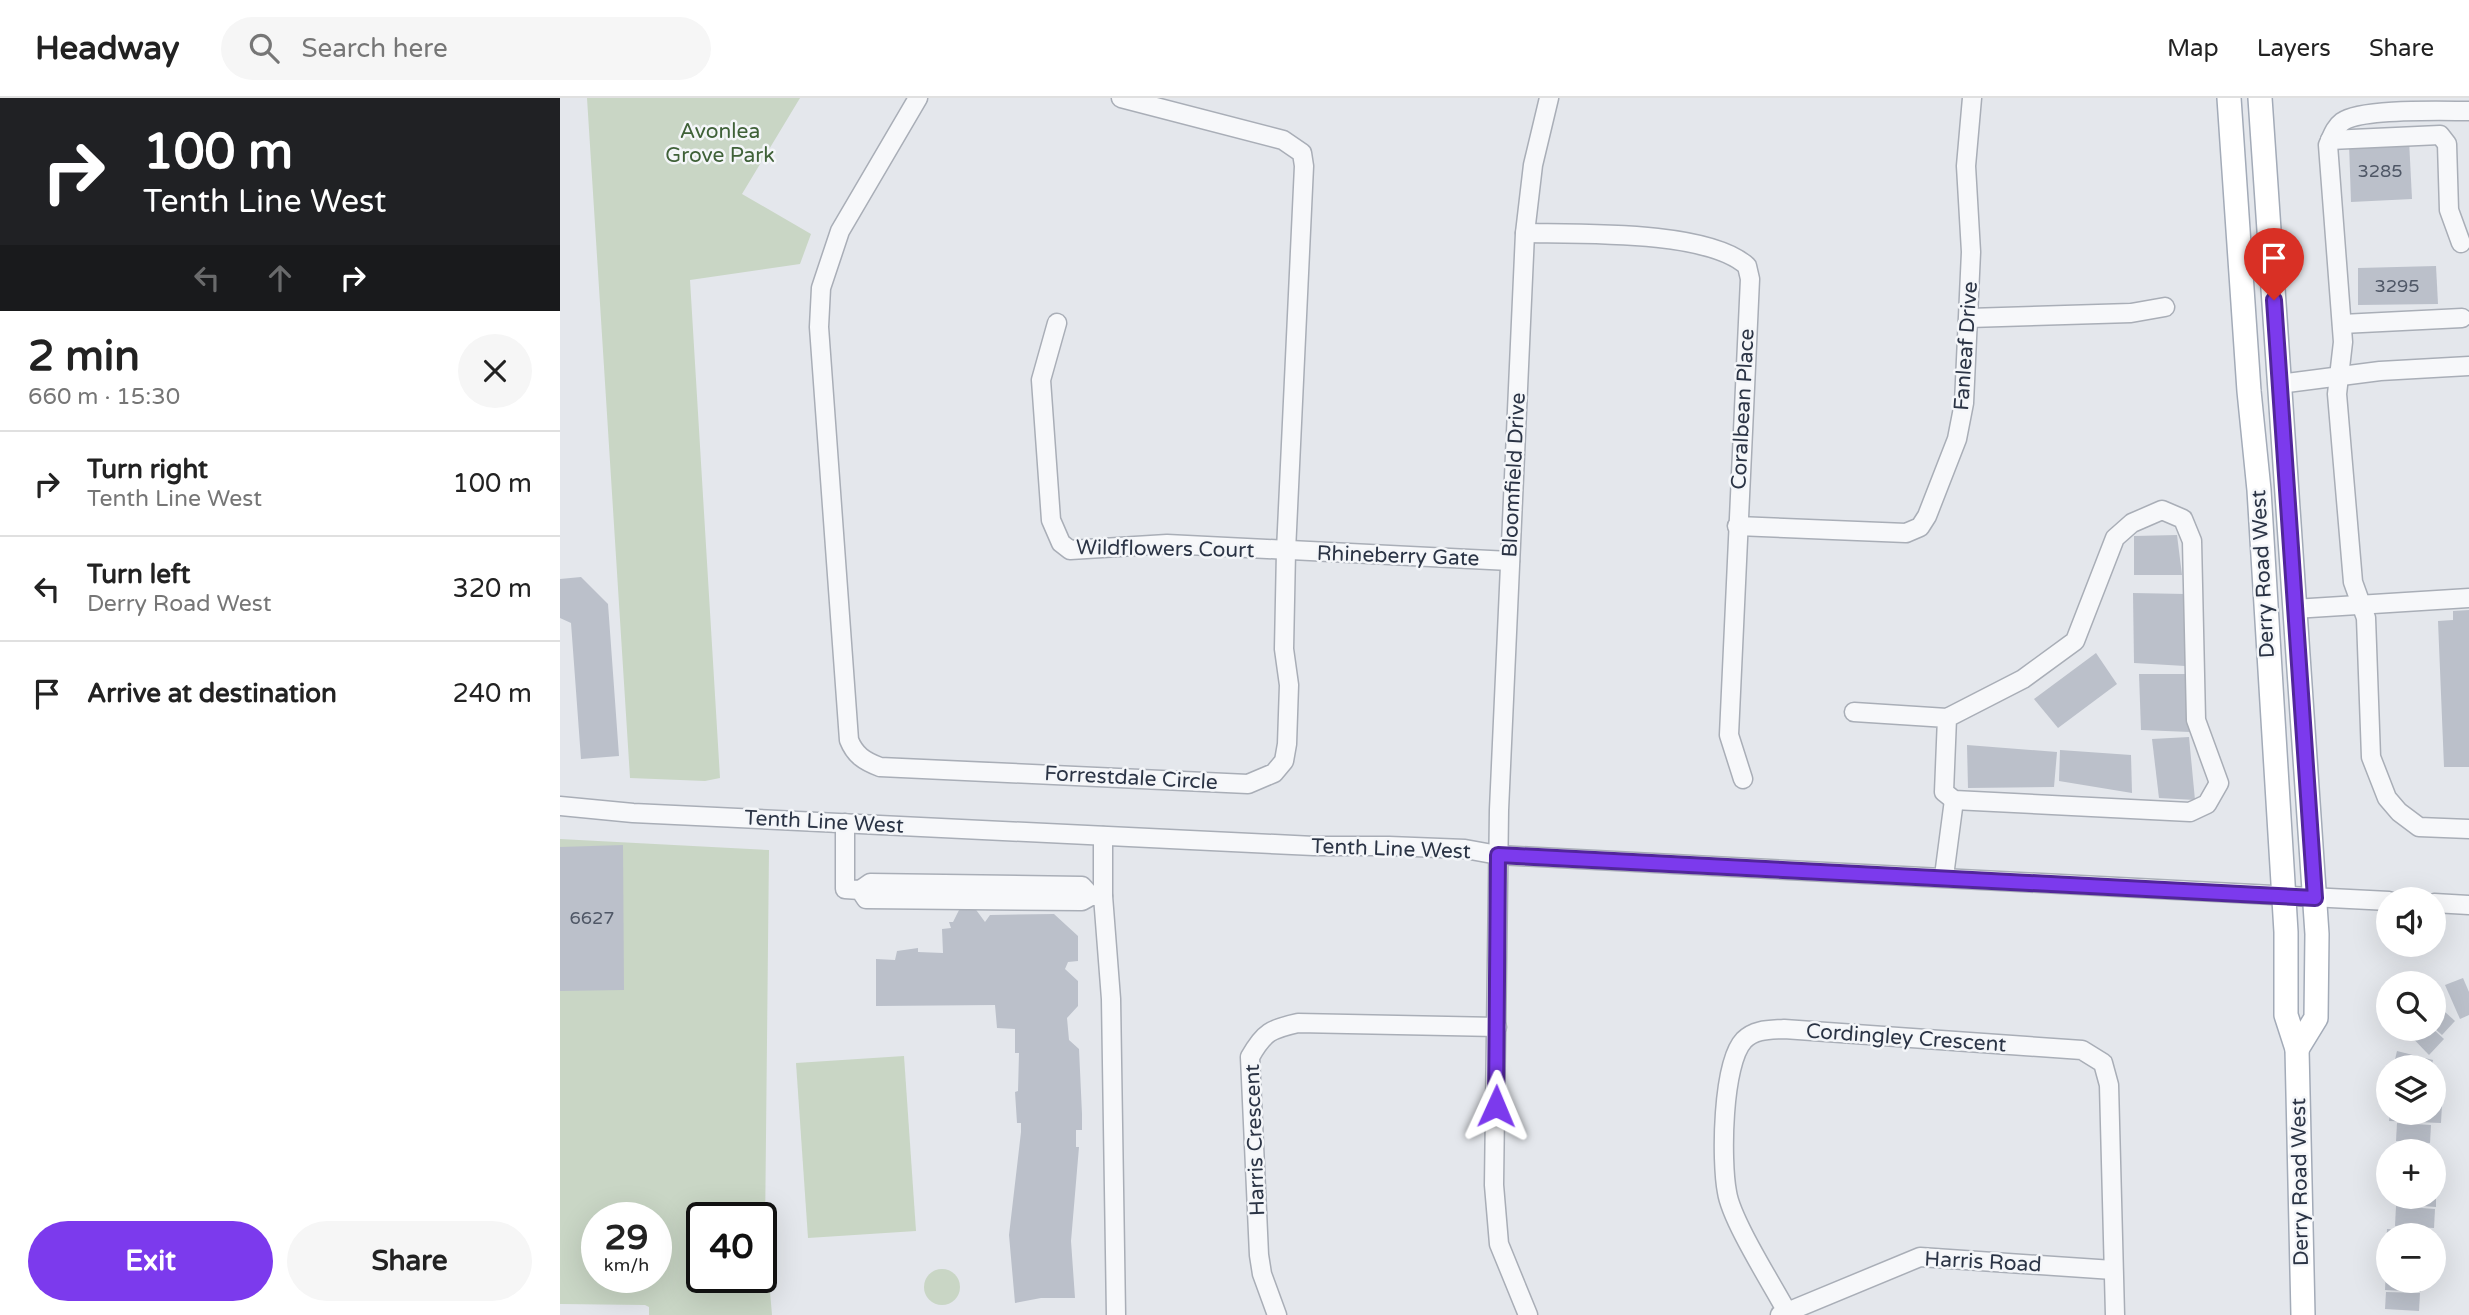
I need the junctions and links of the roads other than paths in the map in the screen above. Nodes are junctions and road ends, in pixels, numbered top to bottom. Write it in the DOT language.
graph roads {
  1 [pos="918,98"];
  2 [pos="1121,98"];
  3 [pos="1549,98"];
  4 [pos="1972,98"];
  5 [pos="2229,98"];
  6 [pos="2260,98"];
  7 [pos="2469,111"];
  8 [pos="2330,140"];
  9 [pos="1525,233"];
  10 [pos="2460,243"];
  11 [pos="2165,307"];
  12 [pos="1969,318"];
  13 [pos="2462,318"];
  14 [pos="1058,323"];
  15 [pos="2342,324"];
  16 [pos="2469,366"];
  17 [pos="2341,375"];
  18 [pos="2279,384"];
  19 [pos="1737,526"];
  20 [pos="1286,551"];
  21 [pos="1510,561"];
  22 [pos="2469,598"];
  23 [pos="2360,606"];
  24 [pos="2294,609"];
  25 [pos="1854,712"];
  26 [pos="1947,718"];
  27 [pos="1743,779"];
  28 [pos="1954,800"];
  29 [pos="560,806"];
  30 [pos="845,823"];
  31 [pos="2469,829"];
  32 [pos="1103,836"];
  33 [pos="1498,855"];
  34 [pos="1944,876"];
  35 [pos="1097,896"];
  36 [pos="2284,897"];
  37 [pos="2315,898"];
  38 [pos="2376,900"];
  39 [pos="2446,904"];
  40 [pos="2469,905"];
  41 [pos="1497,1027"];
  42 [pos="2297,1049"];
  43 [pos="2113,1270"];
  44 [pos="1783,1314"];
  45 [pos="1116,1315"];
  46 [pos="1277,1315"];
  47 [pos="1528,1315"];
  48 [pos="2115,1315"];
  49 [pos="2303,1315"];
  1 -- 20 [label="street, Forrestdale Circle"];
  2 -- 20 [label="street, Forrestdale Circle"];
  3 -- 9 [label="street, Bloomfield Drive"];
  4 -- 12 [label="street, Fanleaf Drive"];
  5 -- 36 [label="main road, Derry Road West"];
  6 -- 18 [label="main road, Derry Road West"];
  7 -- 8 [label="street"];
  8 -- 10 [label="street"];
  8 -- 15 [label="street"];
  9 -- 19 [label="street, Coralbean Place"];
  9 -- 21 [label="street, Bloomfield Drive"];
  11 -- 12 [label="street"];
  12 -- 19 [label="street, Fanleaf Drive"];
  13 -- 15 [label="street"];
  14 -- 20 [label="street, Wildflowers Court"];
  15 -- 17 [label="street"];
  16 -- 17 [label="street"];
  17 -- 18 [label="street"];
  17 -- 23 [label="street"];
  18 -- 24 [label="main road, Derry Road West"];
  19 -- 27 [label="street, Coralbean Place"];
  20 -- 21 [label="street, Rhineberry Gate"];
  21 -- 33 [label="street, Bloomfield Drive"];
  22 -- 23 [label="street"];
  23 -- 24 [label="street"];
  23 -- 31 [label="street"];
  24 -- 37 [label="main road, Derry Road West"];
  25 -- 26 [label="street"];
  26 -- 28 [label="street"];
  26 -- 28 [label="street"];
  28 -- 34 [label="street"];
  29 -- 30 [label="street, Tenth Line West"];
  30 -- 32 [label="street, Tenth Line West"];
  30 -- 35 [label="street"];
  32 -- 33 [label="street, Tenth Line West"];
  32 -- 35 [label="street"];
  33 -- 34 [label="street, Tenth Line West"];
  33 -- 41 [label="street, Bloomfield Drive"];
  34 -- 36 [label="street, Tenth Line West"];
  35 -- 45 [label="street"];
  36 -- 37 [label="street, Tenth Line West"];
  36 -- 42 [label="main road, Derry Road West"];
  37 -- 38 [label="street, Tenth Line West"];
  37 -- 42 [label="main road, Derry Road West"];
  39 -- 40 [label="street"];
  41 -- 46 [label="street, Harris Crescent"];
  41 -- 47 [label="street, Bloomfield Drive"];
  42 -- 49 [label="main road, Derry Road West"];
  43 -- 44 [label="street, Harris Road"];
  43 -- 44 [label="street, Cordingley Crescent"];
  43 -- 48 [label="street, Cordingley Crescent"];
}
